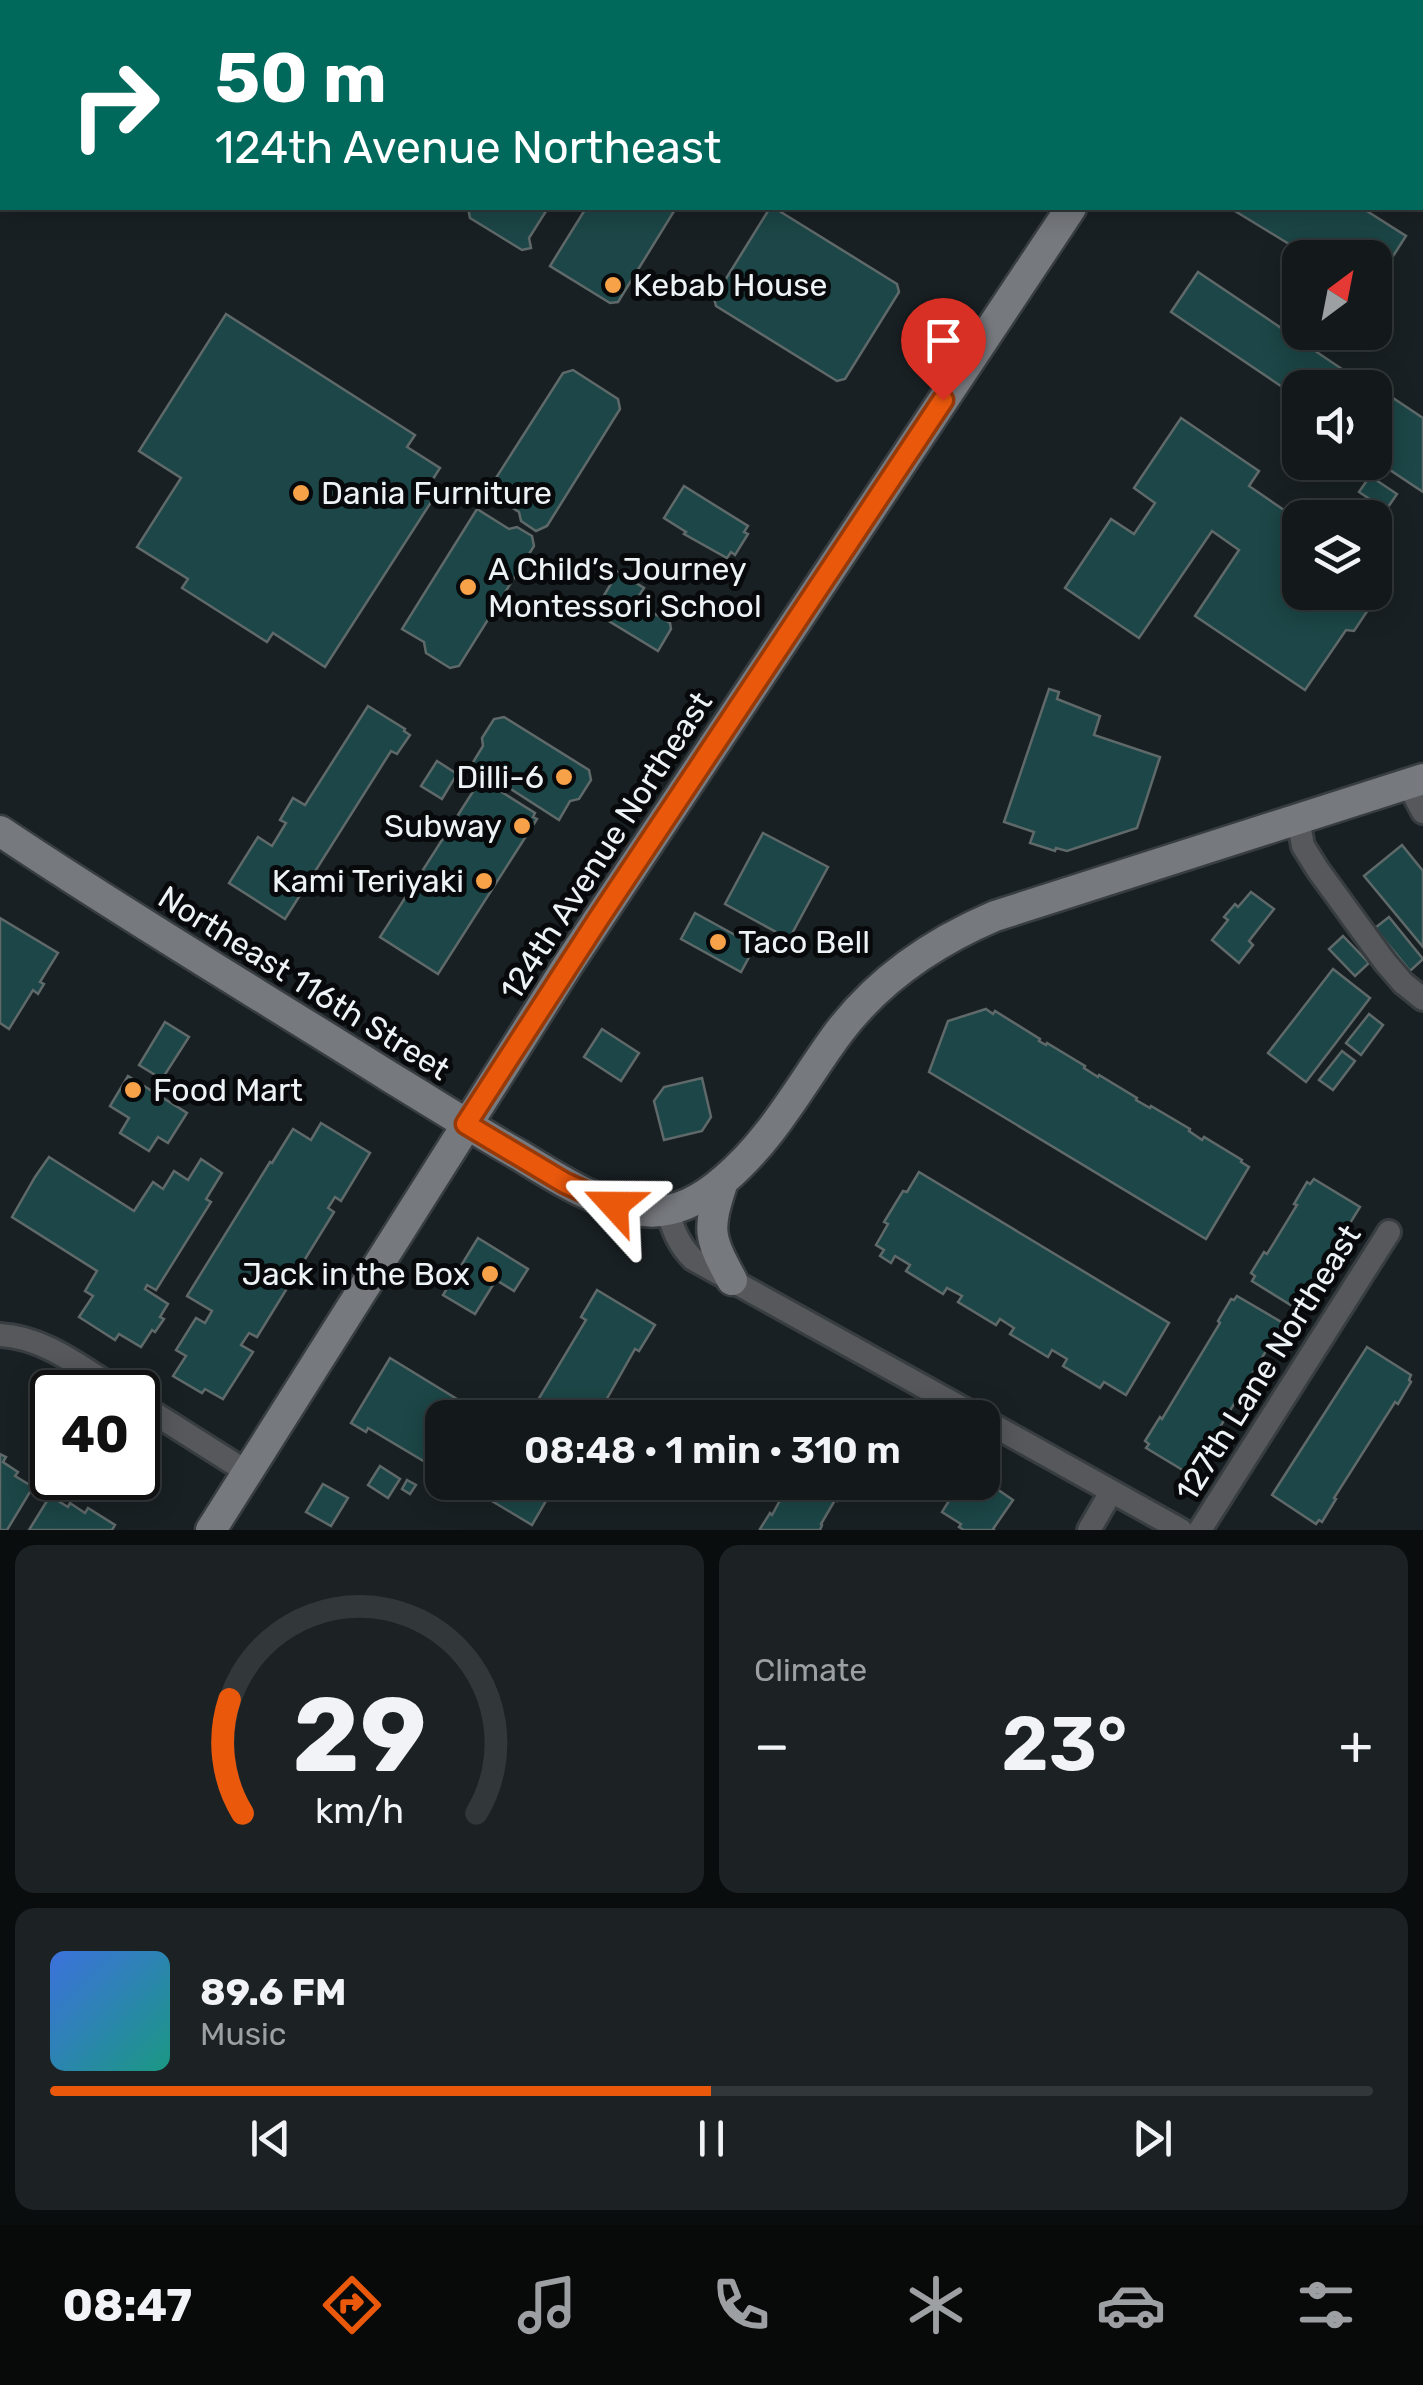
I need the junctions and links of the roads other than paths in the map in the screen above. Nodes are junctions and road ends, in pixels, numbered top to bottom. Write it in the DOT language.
graph roads {
  1 [pos="1069,210"];
  2 [pos="1415,782"];
  3 [pos="1423,812"];
  4 [pos="1298,819"];
  5 [pos="0,831"];
  6 [pos="1423,999"];
  7 [pos="466,1124"];
  8 [pos="723,1182"];
  9 [pos="668,1212"];
  10 [pos="1390,1232"];
  11 [pos="732,1280"];
  12 [pos="0,1335"];
  13 [pos="85,1370"];
  14 [pos="949,1400"];
  15 [pos="160,1417"];
  16 [pos="1000,1429"];
  17 [pos="248,1472"];
  18 [pos="1110,1492"];
  19 [pos="212,1530"];
  20 [pos="1089,1530"];
  21 [pos="1181,1530"];
  22 [pos="1200,1530"];
  1 -- 7 [label="street, 124th Avenue Northeast"];
  2 -- 3 [label="street"];
  2 -- 4 [label="street"];
  4 -- 6 [label="street"];
  4 -- 8 [label="street"];
  5 -- 7 [label="street, Northeast 116th Street"];
  7 -- 9 [label="street, Northeast 116th Street"];
  7 -- 17 [label="street, 124th Avenue Northeast"];
  8 -- 9 [label="street"];
  8 -- 11 [label="street"];
  9 -- 11 [label="street"];
  10 -- 22 [label="street, 127th Lane Northeast"];
  11 -- 14 [label="street"];
  12 -- 13 [label="street"];
  15 -- 17 [label="street"];
  16 -- 18 [label="street"];
  17 -- 19 [label="street, 124th Avenue Northeast"];
  18 -- 20 [label="street"];
  18 -- 21 [label="street"];
}
